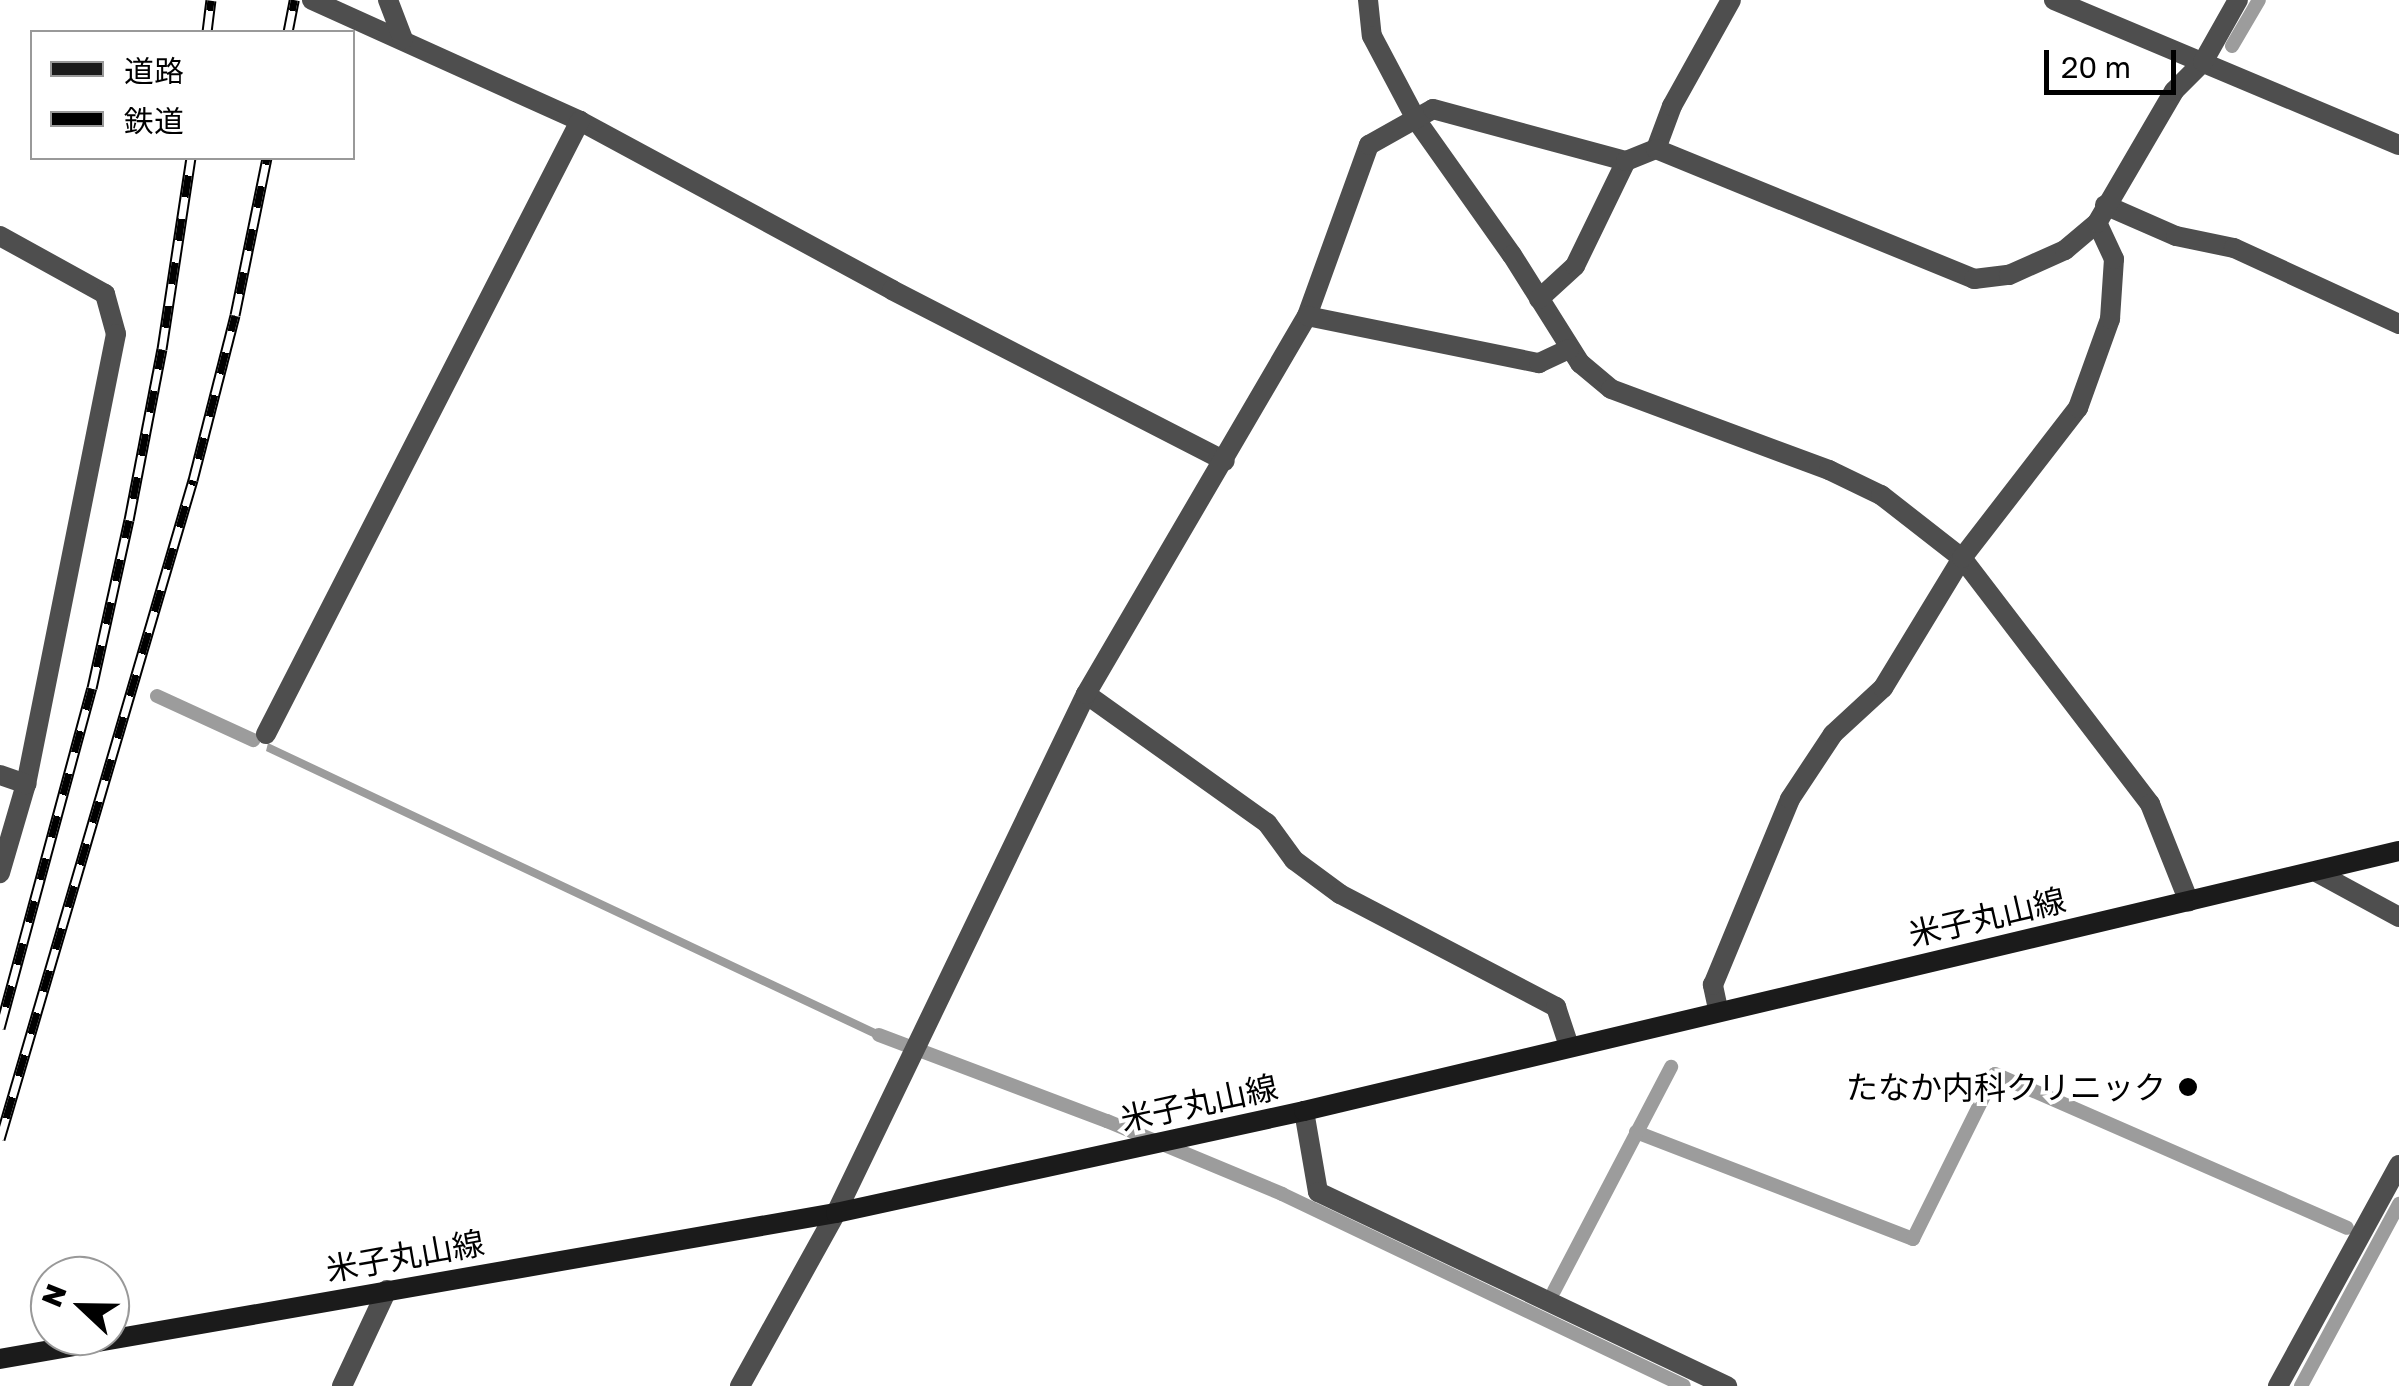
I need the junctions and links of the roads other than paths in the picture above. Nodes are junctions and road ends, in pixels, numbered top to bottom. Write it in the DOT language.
graph roads {
  1 [pos="312,0"];
  2 [pos="388,0"];
  3 [pos="1368,0"];
  4 [pos="1731,0"];
  5 [pos="2054,0"];
  6 [pos="2238,0"];
  7 [pos="402,40"];
  8 [pos="2203,62"];
  9 [pos="580,121"];
  10 [pos="1417,121"];
  11 [pos="2399,145"];
  12 [pos="1656,149"];
  13 [pos="1626,161"];
  14 [pos="2101,214"];
  15 [pos="0,236"];
  16 [pos="1539,300"];
  17 [pos="1307,316"];
  18 [pos="2399,324"];
  19 [pos="1568,349"];
  20 [pos="1224,462"];
  21 [pos="1962,558"];
  22 [pos="1086,694"];
  23 [pos="266,734"];
  24 [pos="0,775"];
  25 [pos="26,784"];
  26 [pos="2399,850"];
  27 [pos="2318,873"];
  28 [pos="0,874"];
  29 [pos="2189,902"];
  30 [pos="2399,917"];
  31 [pos="1718,1009"];
  32 [pos="1569,1046"];
  33 [pos="1304,1111"];
  34 [pos="2399,1165"];
  35 [pos="836,1213"];
  36 [pos="387,1290"];
  37 [pos="0,1358"];
  38 [pos="342,1386"];
  39 [pos="740,1386"];
  40 [pos="1726,1386"];
  41 [pos="2278,1386"];
  1 -- 7 [label="street"];
  2 -- 7 [label="street"];
  3 -- 10 [label="street"];
  4 -- 12 [label="street"];
  5 -- 8 [label="street"];
  6 -- 8 [label="street"];
  7 -- 9 [label="street"];
  8 -- 11 [label="street"];
  8 -- 14 [label="street"];
  9 -- 20 [label="street"];
  9 -- 23 [label="street"];
  10 -- 13 [label="street"];
  10 -- 16 [label="street"];
  10 -- 17 [label="street"];
  12 -- 13 [label="street"];
  12 -- 14 [label="street"];
  13 -- 16 [label="street"];
  14 -- 18 [label="street"];
  14 -- 21 [label="street"];
  15 -- 25 [label="street"];
  16 -- 19 [label="street"];
  17 -- 19 [label="street"];
  17 -- 20 [label="street"];
  19 -- 21 [label="street"];
  20 -- 22 [label="street"];
  21 -- 29 [label="street"];
  21 -- 31 [label="street"];
  22 -- 32 [label="street"];
  22 -- 35 [label="street"];
  24 -- 25 [label="street"];
  25 -- 28 [label="street"];
  26 -- 27 [label="main road, 米子丸山線"];
  27 -- 29 [label="main road, 米子丸山線"];
  27 -- 30 [label="street"];
  29 -- 31 [label="main road, 米子丸山線"];
  31 -- 32 [label="main road, 米子丸山線"];
  32 -- 33 [label="main road, 米子丸山線"];
  33 -- 35 [label="main road, 米子丸山線"];
  33 -- 40 [label="street"];
  34 -- 41 [label="street"];
  35 -- 36 [label="main road, 米子丸山線"];
  35 -- 39 [label="street"];
  36 -- 37 [label="main road, 米子丸山線"];
  36 -- 38 [label="street"];
}
